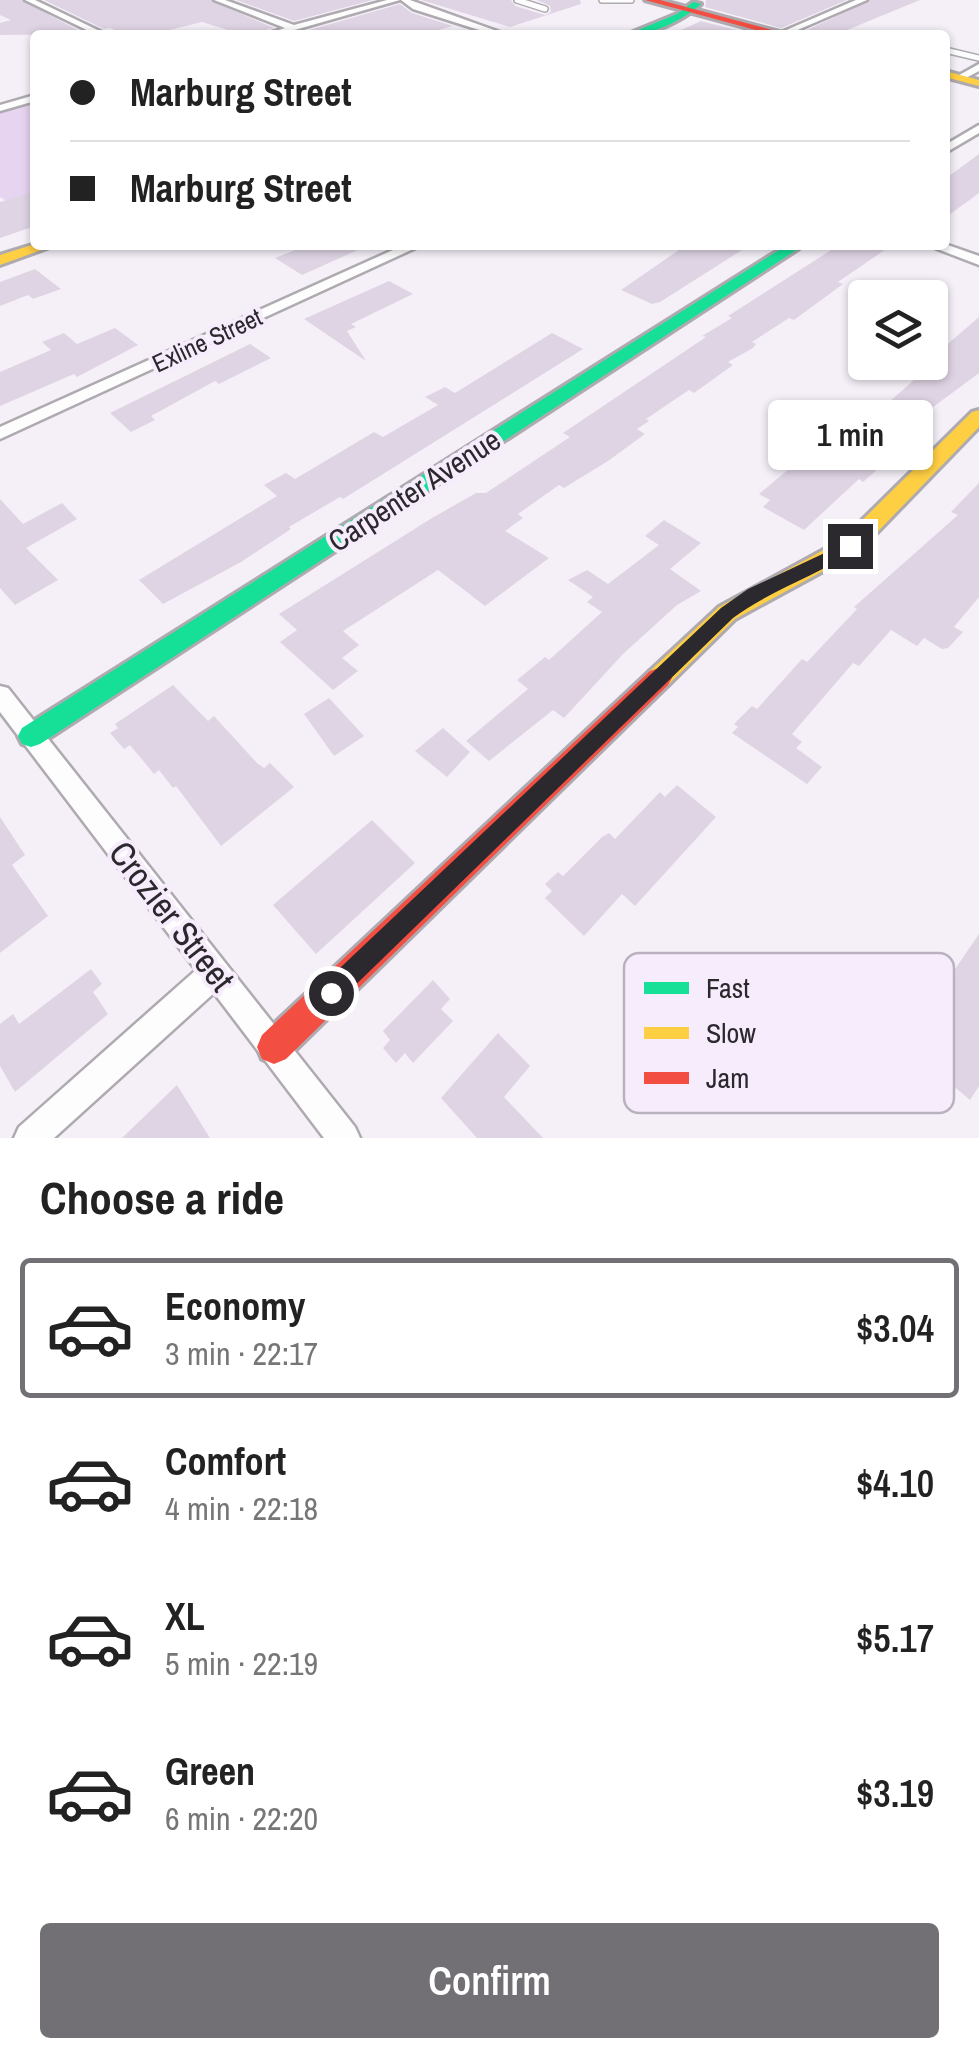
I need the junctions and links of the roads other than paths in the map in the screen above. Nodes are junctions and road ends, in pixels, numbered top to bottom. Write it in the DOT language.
graph roads {
  1 [pos="28,0"];
  2 [pos="218,0"];
  3 [pos="396,0"];
  4 [pos="404,0"];
  5 [pos="517,0"];
  6 [pos="602,0"];
  7 [pos="631,0"];
  8 [pos="649,0"];
  9 [pos="863,0"];
  10 [pos="695,5"];
  11 [pos="545,9"];
  12 [pos="477,27"];
  13 [pos="294,28"];
  14 [pos="93,30"];
  15 [pos="287,30"];
  16 [pos="467,30"];
  17 [pos="487,30"];
  18 [pos="642,30"];
  19 [pos="771,30"];
  20 [pos="792,30"];
  21 [pos="950,51"];
  22 [pos="979,58"];
  23 [pos="30,99"];
  24 [pos="2,106"];
  25 [pos="979,128"];
  26 [pos="950,147"];
  27 [pos="32,250"];
  28 [pos="403,250"];
  29 [pos="789,250"];
  30 [pos="947,250"];
  31 [pos="0,260"];
  32 [pos="979,262"];
  33 [pos="979,416"];
  34 [pos="0,434"];
  35 [pos="0,695"];
  36 [pos="30,736"];
  37 [pos="216,972"];
  38 [pos="274,1047"];
  39 [pos="30,1138"];
  40 [pos="344,1138"];
  1 -- 14 [label="street"];
  2 -- 13 [label="street"];
  3 -- 13 [label="street"];
  4 -- 12 [label="street"];
  5 -- 11 [label="lane"];
  6 -- 7 [label="lane"];
  8 -- 10 [label="street"];
  9 -- 20 [label="street"];
  10 -- 18 [label="street"];
  10 -- 19 [label="street"];
  12 -- 16 [label="street"];
  12 -- 17 [label="street"];
  13 -- 15 [label="street"];
  21 -- 22 [label="lane"];
  23 -- 24 [label="street"];
  25 -- 26 [label="street"];
  27 -- 31 [label="street"];
  28 -- 34 [label="street, Exline Street"];
  29 -- 36 [label="street, Carpenter Avenue"];
  30 -- 32 [label="street"];
  33 -- 38 [label="street"];
  35 -- 36 [label="street, Crozier Street"];
  36 -- 37 [label="street, Crozier Street"];
  37 -- 38 [label="street, Crozier Street"];
  37 -- 39 [label="street"];
  38 -- 40 [label="street, Crozier Street"];
}
